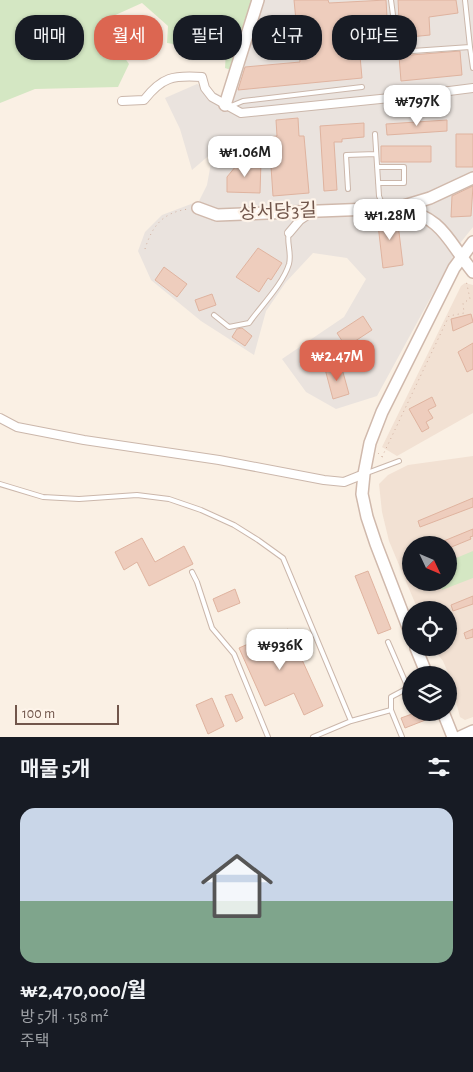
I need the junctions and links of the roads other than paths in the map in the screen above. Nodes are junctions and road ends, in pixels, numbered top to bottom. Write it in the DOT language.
graph roads {
  1 [pos="258,0"];
  2 [pos="391,0"];
  3 [pos="465,0"];
  4 [pos="470,47"];
  5 [pos="473,68"];
  6 [pos="362,87"];
  7 [pos="473,88"];
  8 [pos="122,101"];
  9 [pos="227,106"];
  10 [pos="375,134"];
  11 [pos="376,154"];
  12 [pos="377,167"];
  13 [pos="473,178"];
  14 [pos="378,183"];
  15 [pos="348,189"];
  16 [pos="198,208"];
  17 [pos="383,208"];
  18 [pos="397,208"];
  19 [pos="314,211"];
  20 [pos="289,233"];
  21 [pos="473,242"];
  22 [pos="461,257"];
  23 [pos="470,276"];
  24 [pos="214,315"];
  25 [pos="0,418"];
  26 [pos="400,461"];
  27 [pos="364,474"];
  28 [pos="0,484"];
  29 [pos="192,572"];
  30 [pos="402,612"];
  31 [pos="388,642"];
  32 [pos="391,710"];
  33 [pos="351,721"];
  34 [pos="446,721"];
  35 [pos="473,732"];
  36 [pos="268,737"];
  37 [pos="313,737"];
  38 [pos="402,737"];
  39 [pos="452,737"];
  40 [pos="460,737"];
  1 -- 9 [label="street"];
  2 -- 4 [label="lane"];
  3 -- 4 [label="lane"];
  4 -- 5 [label="lane"];
  6 -- 9 [label="lane"];
  7 -- 9 [label="street"];
  8 -- 9 [label="street"];
  10 -- 11 [label="lane"];
  11 -- 12 [label="lane"];
  11 -- 15 [label="lane"];
  12 -- 14 [label="lane"];
  12 -- 14 [label="lane"];
  13 -- 18 [label="street, 상서당3길"];
  14 -- 17 [label="lane"];
  16 -- 19 [label="street, 상서당3길"];
  17 -- 18 [label="street, 상서당3길"];
  17 -- 19 [label="street, 상서당3길"];
  18 -- 22 [label="street"];
  19 -- 20 [label="street"];
  20 -- 24 [label="lane"];
  21 -- 22 [label="street"];
  22 -- 23 [label="street"];
  22 -- 27 [label="street"];
  25 -- 27 [label="street"];
  26 -- 27 [label="lane"];
  27 -- 30 [label="street"];
  28 -- 33 [label="lane"];
  29 -- 36 [label="lane"];
  31 -- 32 [label="lane"];
  32 -- 33 [label="lane"];
  32 -- 38 [label="lane"];
  33 -- 37 [label="lane"];
  34 -- 39 [label="street"];
  35 -- 40 [label="street"];
}
